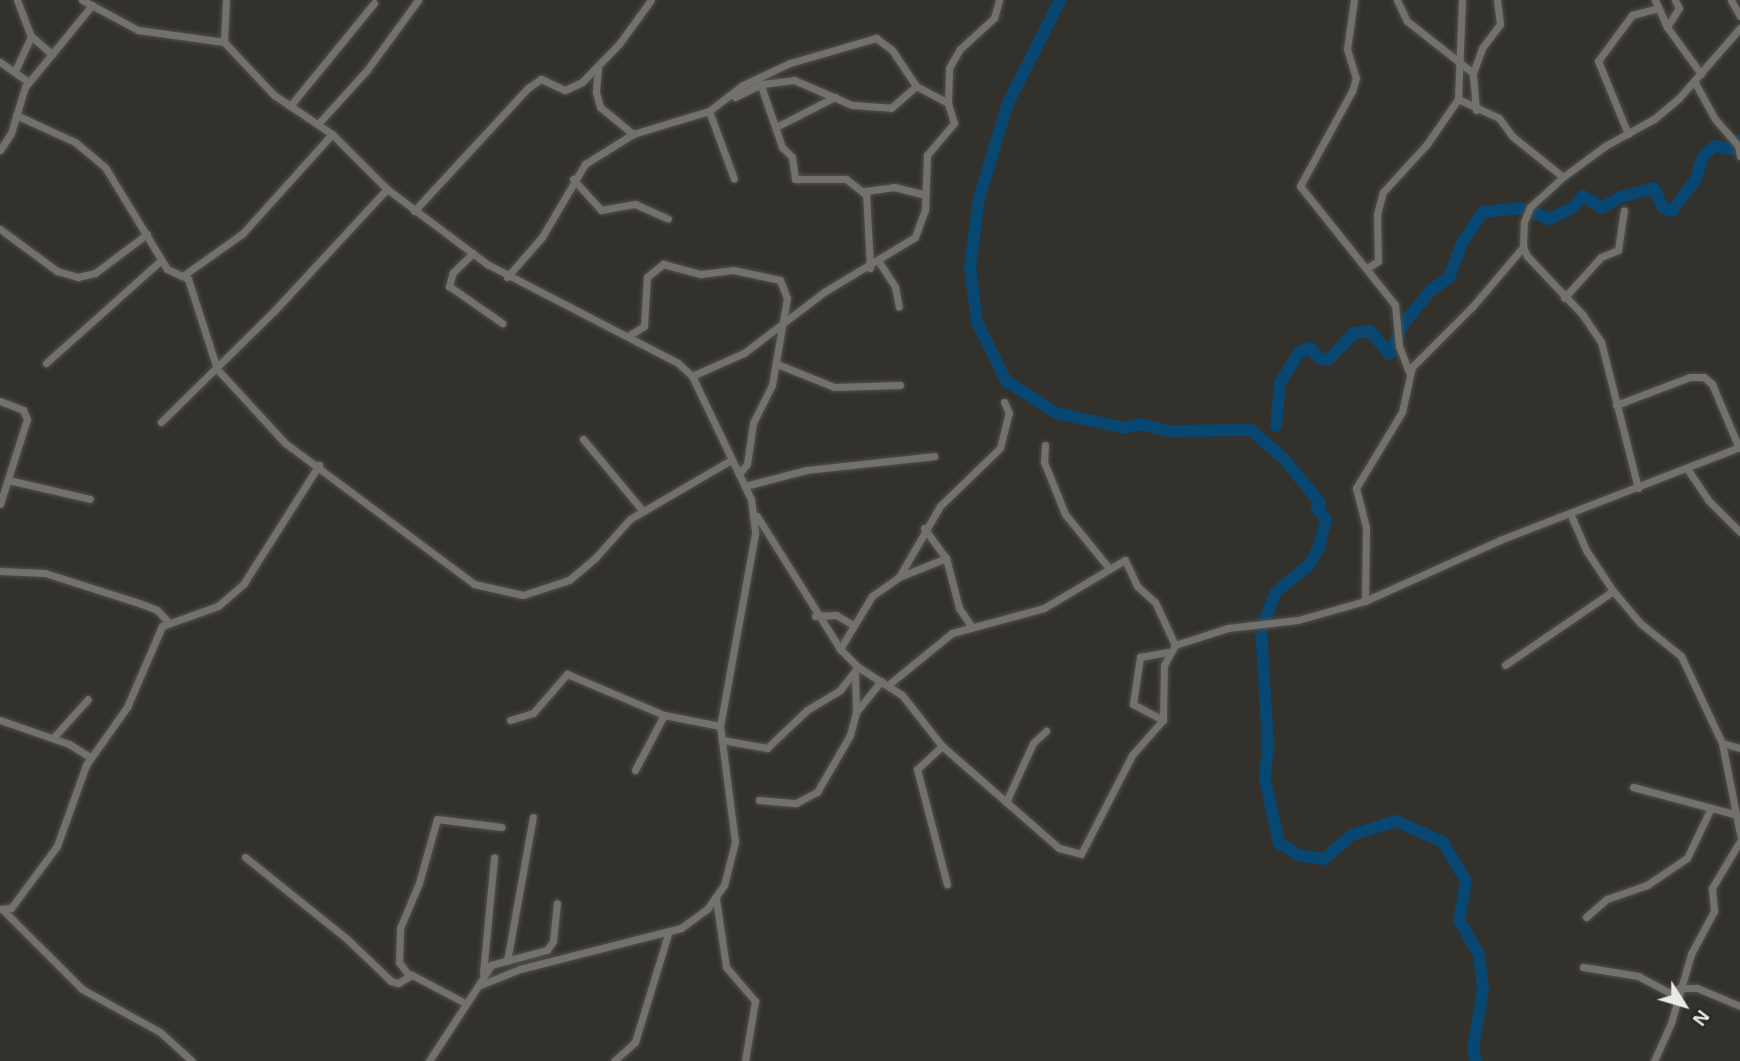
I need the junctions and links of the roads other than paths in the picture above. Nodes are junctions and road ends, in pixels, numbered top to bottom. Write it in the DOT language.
graph roads {
  1 [pos="18,0"];
  2 [pos="82,0"];
  3 [pos="226,0"];
  4 [pos="418,0"];
  5 [pos="651,0"];
  6 [pos="999,0"];
  7 [pos="1354,0"];
  8 [pos="1397,0"];
  9 [pos="1462,0"];
  10 [pos="1497,0"];
  11 [pos="1675,0"];
  12 [pos="1731,0"];
  13 [pos="374,3"];
  14 [pos="1656,4"];
  15 [pos="92,5"];
  16 [pos="1740,16"];
  17 [pos="1667,27"];
  18 [pos="1740,29"];
  19 [pos="31,36"];
  20 [pos="224,42"];
  21 [pos="52,54"];
  22 [pos="0,62"];
  23 [pos="599,64"];
  24 [pos="1461,66"];
  25 [pos="15,71"];
  26 [pos="1473,73"];
  27 [pos="1701,74"];
  28 [pos="1694,81"];
  29 [pos="29,82"];
  30 [pos="582,82"];
  31 [pos="760,82"];
  32 [pos="916,86"];
  33 [pos="596,92"];
  34 [pos="835,97"];
  35 [pos="1458,99"];
  36 [pos="948,103"];
  37 [pos="290,106"];
  38 [pos="709,111"];
  39 [pos="1476,111"];
  40 [pos="16,115"];
  41 [pos="318,124"];
  42 [pos="778,126"];
  43 [pos="332,134"];
  44 [pos="633,134"];
  45 [pos="1628,134"];
  46 [pos="0,150"];
  47 [pos="1740,156"];
  48 [pos="1563,177"];
  49 [pos="734,178"];
  50 [pos="573,179"];
  51 [pos="387,189"];
  52 [pos="865,194"];
  53 [pos="925,195"];
  54 [pos="1624,210"];
  55 [pos="414,211"];
  56 [pos="668,219"];
  57 [pos="0,229"];
  58 [pos="147,234"];
  59 [pos="1522,247"];
  60 [pos="472,253"];
  61 [pos="161,260"];
  62 [pos="879,262"];
  63 [pos="870,268"];
  64 [pos="1367,268"];
  65 [pos="184,275"];
  66 [pos="507,277"];
  67 [pos="1564,298"];
  68 [pos="899,307"];
  69 [pos="502,323"];
  70 [pos="781,324"];
  71 [pos="628,336"];
  72 [pos="46,363"];
  73 [pos="777,364"];
  74 [pos="217,369"];
  75 [pos="1409,372"];
  76 [pos="692,376"];
  77 [pos="900,385"];
  78 [pos="0,401"];
  79 [pos="1004,402"];
  80 [pos="1616,405"];
  81 [pos="161,422"];
  82 [pos="583,439"];
  83 [pos="1045,445"];
  84 [pos="1740,447"];
  85 [pos="934,456"];
  86 [pos="731,460"];
  87 [pos="319,465"];
  88 [pos="1688,470"];
  89 [pos="739,474"];
  90 [pos="8,480"];
  91 [pos="745,486"];
  92 [pos="1638,488"];
  93 [pos="90,499"];
  94 [pos="0,504"];
  95 [pos="643,511"];
  96 [pos="1570,513"];
  97 [pos="757,515"];
  98 [pos="924,528"];
  99 [pos="1740,532"];
  100 [pos="946,558"];
  101 [pos="1108,567"];
  102 [pos="0,572"];
  103 [pos="899,577"];
  104 [pos="1613,591"];
  105 [pos="1365,601"];
  106 [pos="815,616"];
  107 [pos="168,622"];
  108 [pos="853,625"];
  109 [pos="972,626"];
  110 [pos="1175,645"];
  111 [pos="840,649"];
  112 [pos="1167,652"];
  113 [pos="1504,665"];
  114 [pos="856,669"];
  115 [pos="885,683"];
  116 [pos="88,699"];
  117 [pos="856,712"];
  118 [pos="664,715"];
  119 [pos="0,720"];
  120 [pos="510,720"];
  121 [pos="1163,720"];
  122 [pos="720,726"];
  123 [pos="1046,732"];
  124 [pos="53,738"];
  125 [pos="722,740"];
  126 [pos="1721,743"];
  127 [pos="942,747"];
  128 [pos="1740,748"];
  129 [pos="90,757"];
  130 [pos="635,770"];
  131 [pos="1633,788"];
  132 [pos="759,800"];
  133 [pos="1006,802"];
  134 [pos="1710,810"];
  135 [pos="1734,814"];
  136 [pos="533,817"];
  137 [pos="502,827"];
  138 [pos="1740,834"];
  139 [pos="1740,841"];
  140 [pos="245,857"];
  141 [pos="494,858"];
  142 [pos="947,884"];
  143 [pos="716,899"];
  144 [pos="557,903"];
  145 [pos="2,911"];
  146 [pos="1586,917"];
  147 [pos="668,934"];
  148 [pos="506,961"];
  149 [pos="1583,967"];
  150 [pos="483,973"];
  151 [pos="408,974"];
  152 [pos="478,986"];
  153 [pos="1677,992"];
  154 [pos="464,1003"];
  155 [pos="1740,1006"];
  156 [pos="192,1061"];
  157 [pos="429,1061"];
  158 [pos="614,1061"];
  159 [pos="745,1061"];
  160 [pos="1654,1061"];
  1 -- 19 [label="street"];
  2 -- 15 [label="street"];
  3 -- 20 [label="street"];
  4 -- 41 [label="street"];
  5 -- 23 [label="street"];
  6 -- 36 [label="street"];
  7 -- 64 [label="street"];
  8 -- 24 [label="street"];
  9 -- 24 [label="street"];
  10 -- 26 [label="street"];
  11 -- 17 [label="street"];
  12 -- 16 [label="street"];
  13 -- 37 [label="street"];
  14 -- 17 [label="street"];
  14 -- 45 [label="street"];
  15 -- 20 [label="street"];
  15 -- 21 [label="street"];
  17 -- 27 [label="street"];
  18 -- 27 [label="street"];
  19 -- 21 [label="street"];
  19 -- 25 [label="street"];
  20 -- 37 [label="street"];
  21 -- 29 [label="street"];
  22 -- 25 [label="street"];
  23 -- 30 [label="street"];
  23 -- 33 [label="street"];
  24 -- 26 [label="street"];
  24 -- 35 [label="street"];
  25 -- 29 [label="street"];
  26 -- 39 [label="street"];
  27 -- 28 [label="street"];
  28 -- 45 [label="street"];
  28 -- 47 [label="street"];
  29 -- 40 [label="street"];
  30 -- 33 [label="street"];
  30 -- 55 [label="street"];
  31 -- 32 [label="street"];
  31 -- 34 [label="street"];
  31 -- 38 [label="street"];
  31 -- 42 [label="street"];
  32 -- 34 [label="street"];
  32 -- 36 [label="street"];
  33 -- 44 [label="street"];
  34 -- 42 [label="street"];
  35 -- 39 [label="street"];
  35 -- 64 [label="street"];
  36 -- 53 [label="street"];
  37 -- 41 [label="street"];
  38 -- 44 [label="street"];
  38 -- 49 [label="street"];
  39 -- 48 [label="street"];
  40 -- 46 [label="street"];
  40 -- 58 [label="street"];
  41 -- 43 [label="street"];
  42 -- 52 [label="street"];
  43 -- 51 [label="street"];
  43 -- 65 [label="street"];
  44 -- 50 [label="street"];
  45 -- 48 [label="street"];
  48 -- 59 [label="street"];
  50 -- 56 [label="street"];
  50 -- 66 [label="street"];
  51 -- 55 [label="street"];
  51 -- 74 [label="street"];
  52 -- 53 [label="street"];
  52 -- 63 [label="street"];
  53 -- 62 [label="street"];
  54 -- 67 [label="street"];
  55 -- 60 [label="street"];
  57 -- 58 [label="street"];
  58 -- 61 [label="street"];
  59 -- 67 [label="street"];
  59 -- 75 [label="street"];
  60 -- 66 [label="street"];
  60 -- 69 [label="street"];
  61 -- 65 [label="street"];
  61 -- 72 [label="street"];
  62 -- 63 [label="street"];
  62 -- 68 [label="street"];
  63 -- 70 [label="street"];
  64 -- 75 [label="street"];
  65 -- 74 [label="street"];
  66 -- 71 [label="street"];
  67 -- 80 [label="street"];
  70 -- 71 [label="street"];
  70 -- 73 [label="street"];
  70 -- 76 [label="street"];
  71 -- 76 [label="street"];
  73 -- 77 [label="street"];
  73 -- 89 [label="street"];
  74 -- 81 [label="street"];
  74 -- 87 [label="street"];
  75 -- 105 [label="street"];
  76 -- 86 [label="street"];
  78 -- 90 [label="street"];
  79 -- 98 [label="street"];
  80 -- 84 [label="street"];
  80 -- 92 [label="street"];
  82 -- 95 [label="street"];
  83 -- 101 [label="street"];
  84 -- 88 [label="street"];
  85 -- 91 [label="street"];
  86 -- 89 [label="street"];
  86 -- 95 [label="street"];
  87 -- 95 [label="street"];
  87 -- 107 [label="street"];
  88 -- 92 [label="street"];
  88 -- 99 [label="street"];
  89 -- 91 [label="street"];
  90 -- 93 [label="street"];
  90 -- 94 [label="street"];
  91 -- 97 [label="street"];
  92 -- 96 [label="street"];
  96 -- 104 [label="street"];
  96 -- 105 [label="street"];
  97 -- 106 [label="street"];
  97 -- 122 [label="street"];
  98 -- 100 [label="street"];
  98 -- 103 [label="street"];
  100 -- 103 [label="street"];
  100 -- 109 [label="street"];
  101 -- 109 [label="street"];
  101 -- 110 [label="street"];
  102 -- 107 [label="street"];
  103 -- 108 [label="street"];
  104 -- 113 [label="street"];
  104 -- 126 [label="street"];
  105 -- 110 [label="street"];
  106 -- 108 [label="street"];
  106 -- 111 [label="street"];
  107 -- 129 [label="street"];
  108 -- 111 [label="street"];
  109 -- 115 [label="street"];
  110 -- 112 [label="street"];
  111 -- 114 [label="street"];
  112 -- 121 [label="street"];
  112 -- 121 [label="street"];
  114 -- 115 [label="street"];
  114 -- 117 [label="street"];
  114 -- 125 [label="street"];
  115 -- 117 [label="street"];
  115 -- 127 [label="street"];
  116 -- 124 [label="street"];
  117 -- 132 [label="street"];
  118 -- 120 [label="street"];
  118 -- 122 [label="street"];
  118 -- 130 [label="street"];
  119 -- 124 [label="street"];
  121 -- 133 [label="street"];
  122 -- 125 [label="street"];
  123 -- 133 [label="street"];
  124 -- 129 [label="street"];
  125 -- 143 [label="street"];
  126 -- 128 [label="street"];
  126 -- 135 [label="street"];
  127 -- 133 [label="street"];
  127 -- 142 [label="street"];
  129 -- 145 [label="street"];
  131 -- 134 [label="street"];
  134 -- 135 [label="street"];
  134 -- 146 [label="street"];
  135 -- 138 [label="street"];
  136 -- 148 [label="street"];
  137 -- 151 [label="street"];
  139 -- 153 [label="street"];
  140 -- 151 [label="street"];
  141 -- 150 [label="street"];
  143 -- 147 [label="street"];
  143 -- 159 [label="street"];
  144 -- 148 [label="street"];
  145 -- 156 [label="street"];
  147 -- 152 [label="street"];
  147 -- 158 [label="street"];
  148 -- 150 [label="street"];
  149 -- 153 [label="street"];
  150 -- 152 [label="street"];
  151 -- 154 [label="street"];
  152 -- 154 [label="street"];
  153 -- 155 [label="street"];
  153 -- 160 [label="street"];
  154 -- 157 [label="street"];
}
